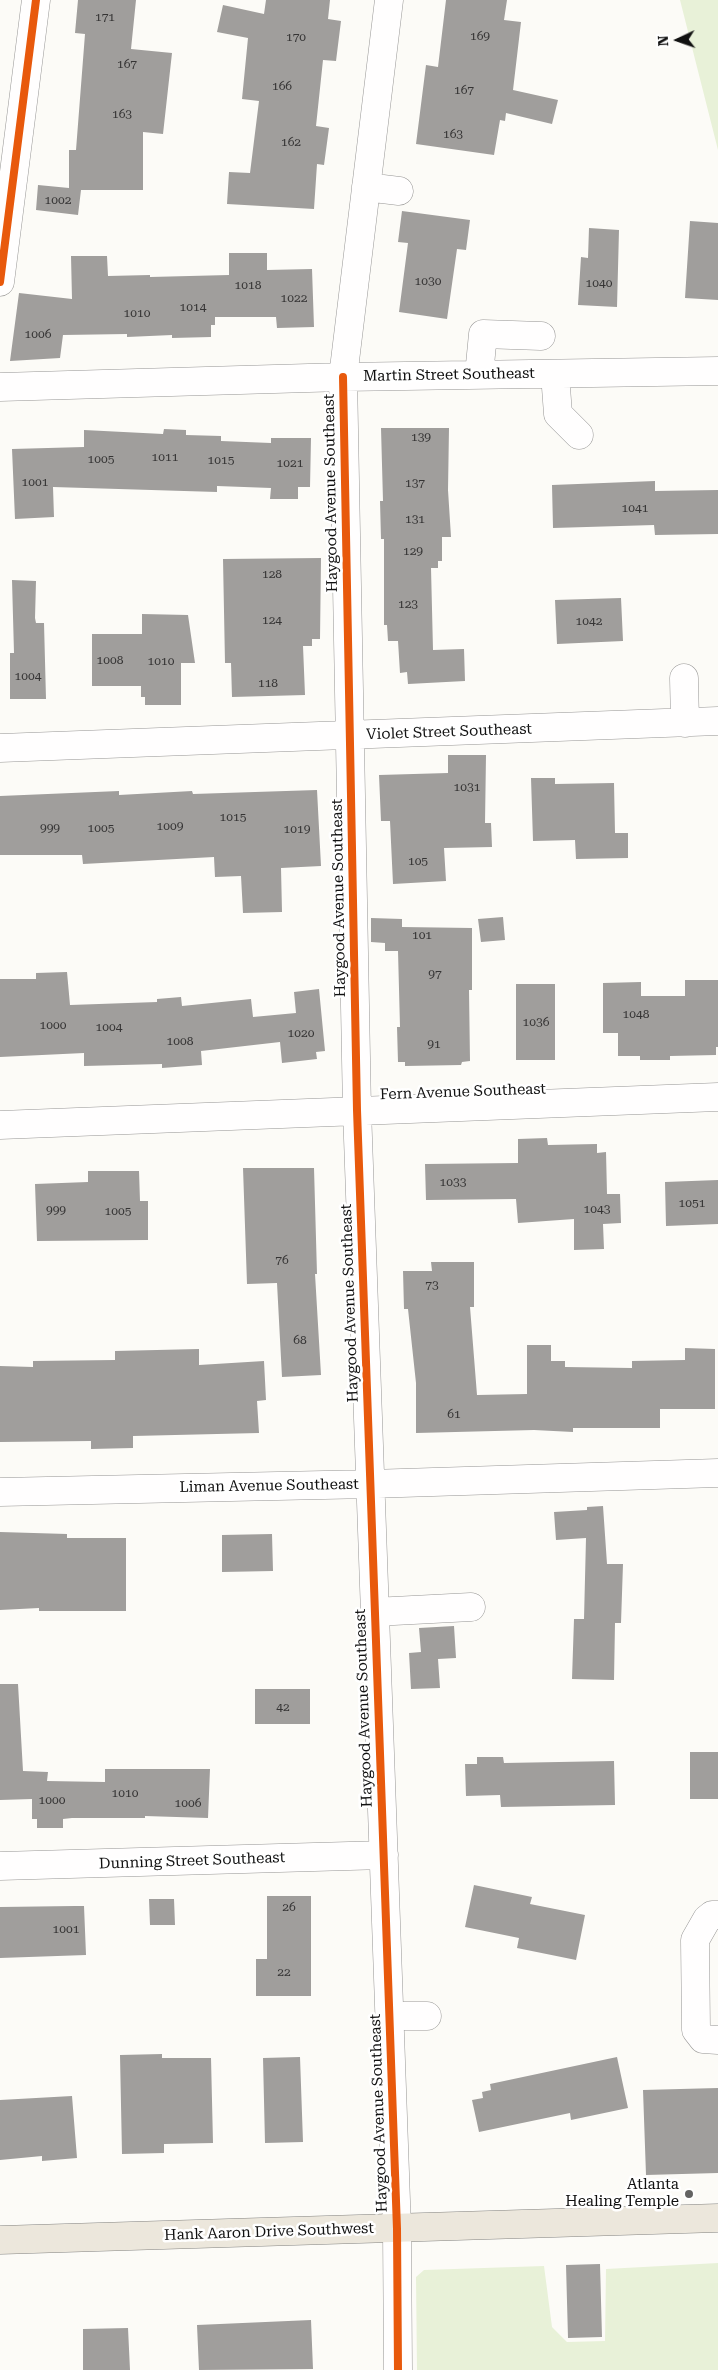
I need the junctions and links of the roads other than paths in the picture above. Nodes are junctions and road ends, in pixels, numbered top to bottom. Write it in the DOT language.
graph roads {
  1 [pos="36,0"];
  2 [pos="389,0"];
  3 [pos="10,131"];
  4 [pos="366,187"];
  5 [pos="399,191"];
  6 [pos="0,282"];
  7 [pos="541,336"];
  8 [pos="718,371"];
  9 [pos="555,374"];
  10 [pos="479,375"];
  11 [pos="342,377"];
  12 [pos="0,387"];
  13 [pos="578,435"];
  14 [pos="684,678"];
  15 [pos="718,721"];
  16 [pos="685,722"];
  17 [pos="349,736"];
  18 [pos="0,748"];
  19 [pos="718,1097"];
  20 [pos="358,1110"];
  21 [pos="0,1125"];
  22 [pos="718,1473"];
  23 [pos="370,1484"];
  24 [pos="0,1492"];
  25 [pos="471,1607"];
  26 [pos="374,1612"];
  27 [pos="384,1855"];
  28 [pos="0,1866"];
  29 [pos="718,1915"];
  30 [pos="390,2016"];
  31 [pos="427,2016"];
  32 [pos="718,2040"];
  33 [pos="718,2218"];
  34 [pos="397,2229"];
  35 [pos="0,2240"];
  36 [pos="398,2370"];
  1 -- 3 [label="street"];
  2 -- 4 [label="street, Haygood Avenue Southeast"];
  3 -- 6 [label="street"];
  4 -- 5 [label="street"];
  4 -- 11 [label="street, Haygood Avenue Southeast"];
  7 -- 10 [label="street"];
  8 -- 9 [label="street, Martin Street Southeast"];
  9 -- 10 [label="street, Martin Street Southeast"];
  9 -- 13 [label="street"];
  10 -- 11 [label="street, Martin Street Southeast"];
  11 -- 12 [label="street, Martin Street Southeast"];
  11 -- 17 [label="street, Haygood Avenue Southeast"];
  14 -- 16 [label="street"];
  15 -- 16 [label="street, Violet Street Southeast"];
  16 -- 17 [label="street, Violet Street Southeast"];
  17 -- 18 [label="street, Violet Street Southeast"];
  17 -- 20 [label="street, Haygood Avenue Southeast"];
  19 -- 20 [label="street, Fern Avenue Southeast"];
  20 -- 21 [label="street, Fern Avenue Southeast"];
  20 -- 23 [label="street, Haygood Avenue Southeast"];
  22 -- 23 [label="street, Liman Avenue Southeast"];
  23 -- 24 [label="street, Liman Avenue Southeast"];
  23 -- 26 [label="street, Haygood Avenue Southeast"];
  25 -- 26 [label="street"];
  26 -- 27 [label="street, Haygood Avenue Southeast"];
  27 -- 28 [label="street, Dunning Street Southeast"];
  27 -- 30 [label="street, Haygood Avenue Southeast"];
  29 -- 32 [label="street"];
  30 -- 31 [label="street"];
  30 -- 34 [label="street, Haygood Avenue Southeast"];
  33 -- 34 [label="main road, Hank Aaron Drive Southwest"];
  34 -- 35 [label="main road, Hank Aaron Drive Southwest"];
  34 -- 36 [label="street, Haygood Avenue Southeast"];
}
